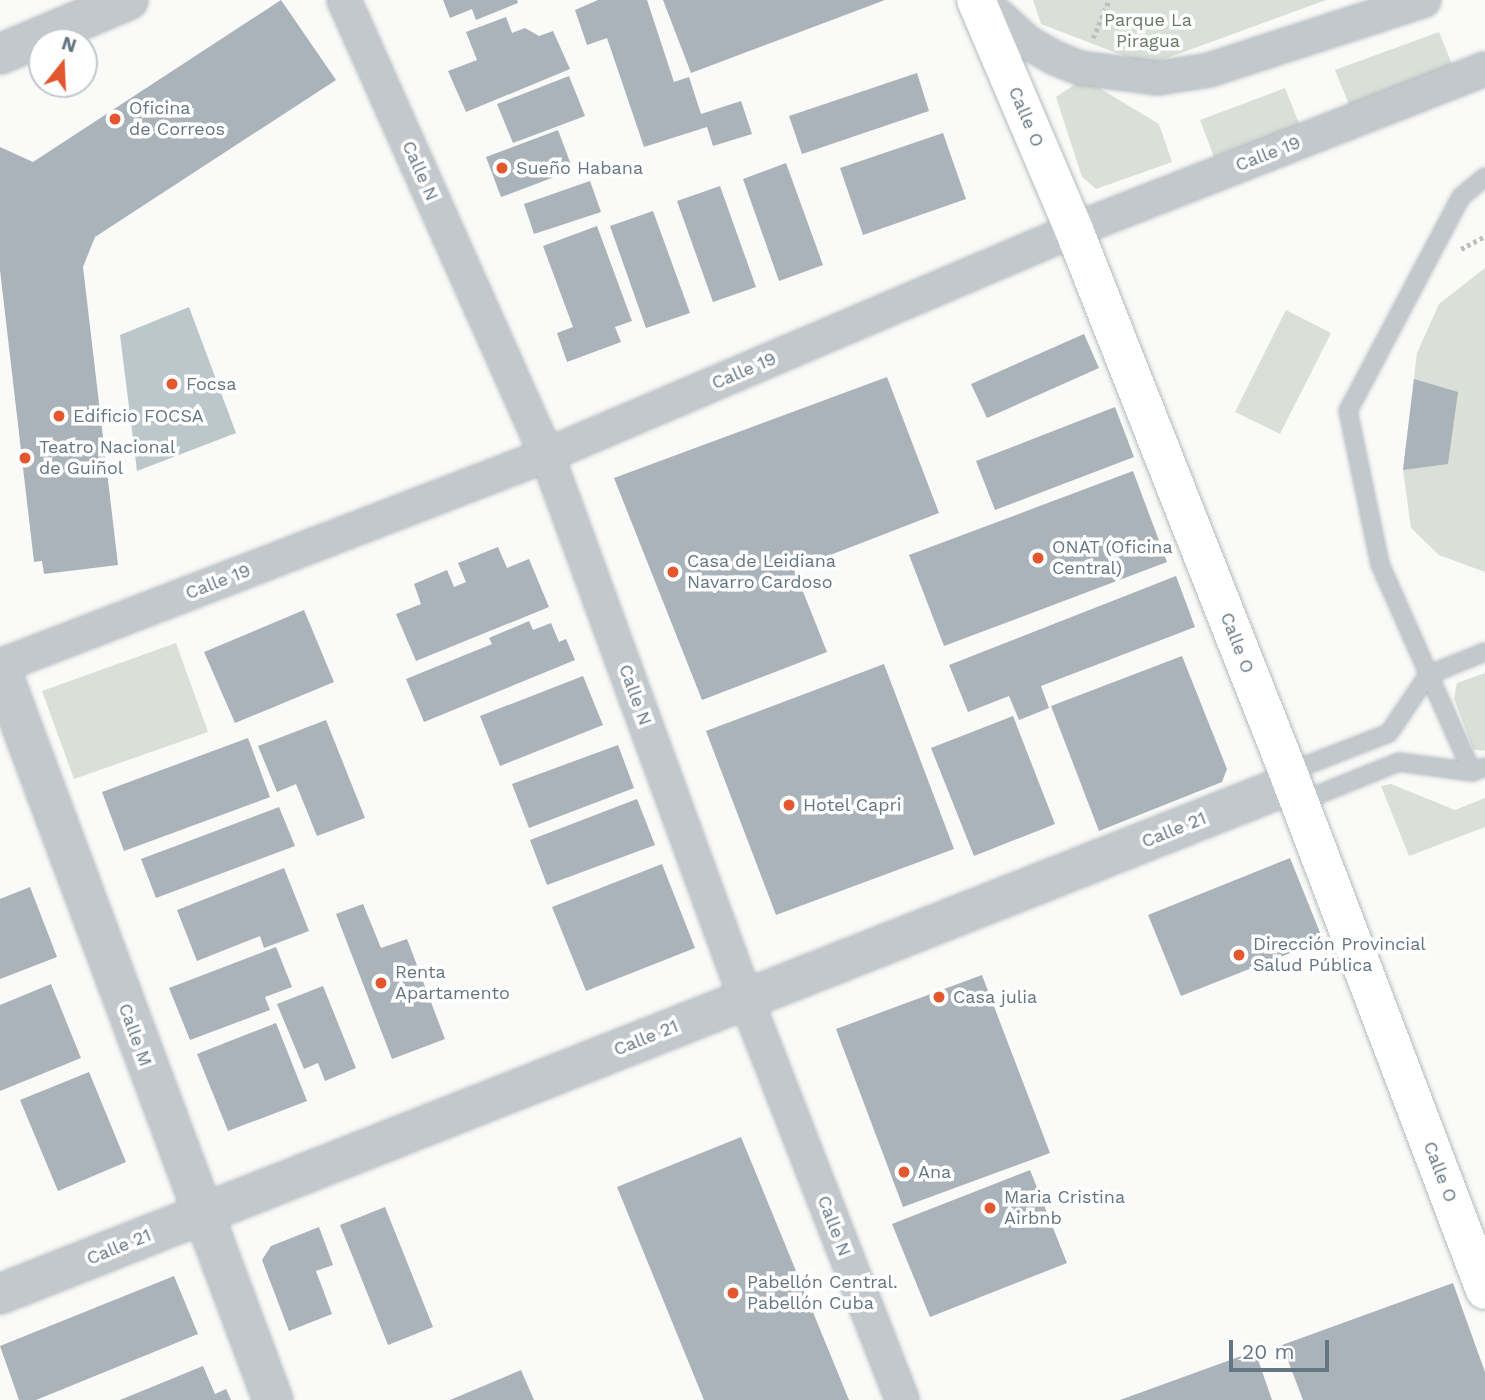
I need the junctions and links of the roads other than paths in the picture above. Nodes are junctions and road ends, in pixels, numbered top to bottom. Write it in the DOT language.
graph roads {
  1 [pos="128,0"];
  2 [pos="344,0"];
  3 [pos="979,0"];
  4 [pos="1424,0"];
  5 [pos="0,54"];
  6 [pos="1485,69"];
  7 [pos="1485,177"];
  8 [pos="1074,230"];
  9 [pos="547,455"];
  10 [pos="1485,652"];
  11 [pos="0,667"];
  12 [pos="1428,675"];
  13 [pos="1479,770"];
  14 [pos="1294,786"];
  15 [pos="746,999"];
  16 [pos="201,1214"];
  17 [pos="1485,1290"];
  18 [pos="0,1294"];
  19 [pos="273,1400"];
  20 [pos="902,1400"];
  1 -- 5 [label="street"];
  2 -- 9 [label="street, Calle N"];
  3 -- 4 [label="street"];
  3 -- 8 [label="main road, Calle O"];
  6 -- 8 [label="street, Calle 19"];
  7 -- 12 [label="lane"];
  8 -- 9 [label="street, Calle 19"];
  8 -- 14 [label="main road, Calle O"];
  9 -- 11 [label="street, Calle 19"];
  9 -- 15 [label="street, Calle N"];
  10 -- 12 [label="lane"];
  11 -- 16 [label="street, Calle M"];
  12 -- 13 [label="lane"];
  12 -- 14 [label="lane"];
  13 -- 14 [label="lane"];
  14 -- 15 [label="street, Calle 21"];
  14 -- 17 [label="main road, Calle O"];
  15 -- 16 [label="street, Calle 21"];
  15 -- 20 [label="street, Calle N"];
  16 -- 18 [label="street, Calle 21"];
  16 -- 19 [label="street, Calle M"];
}
